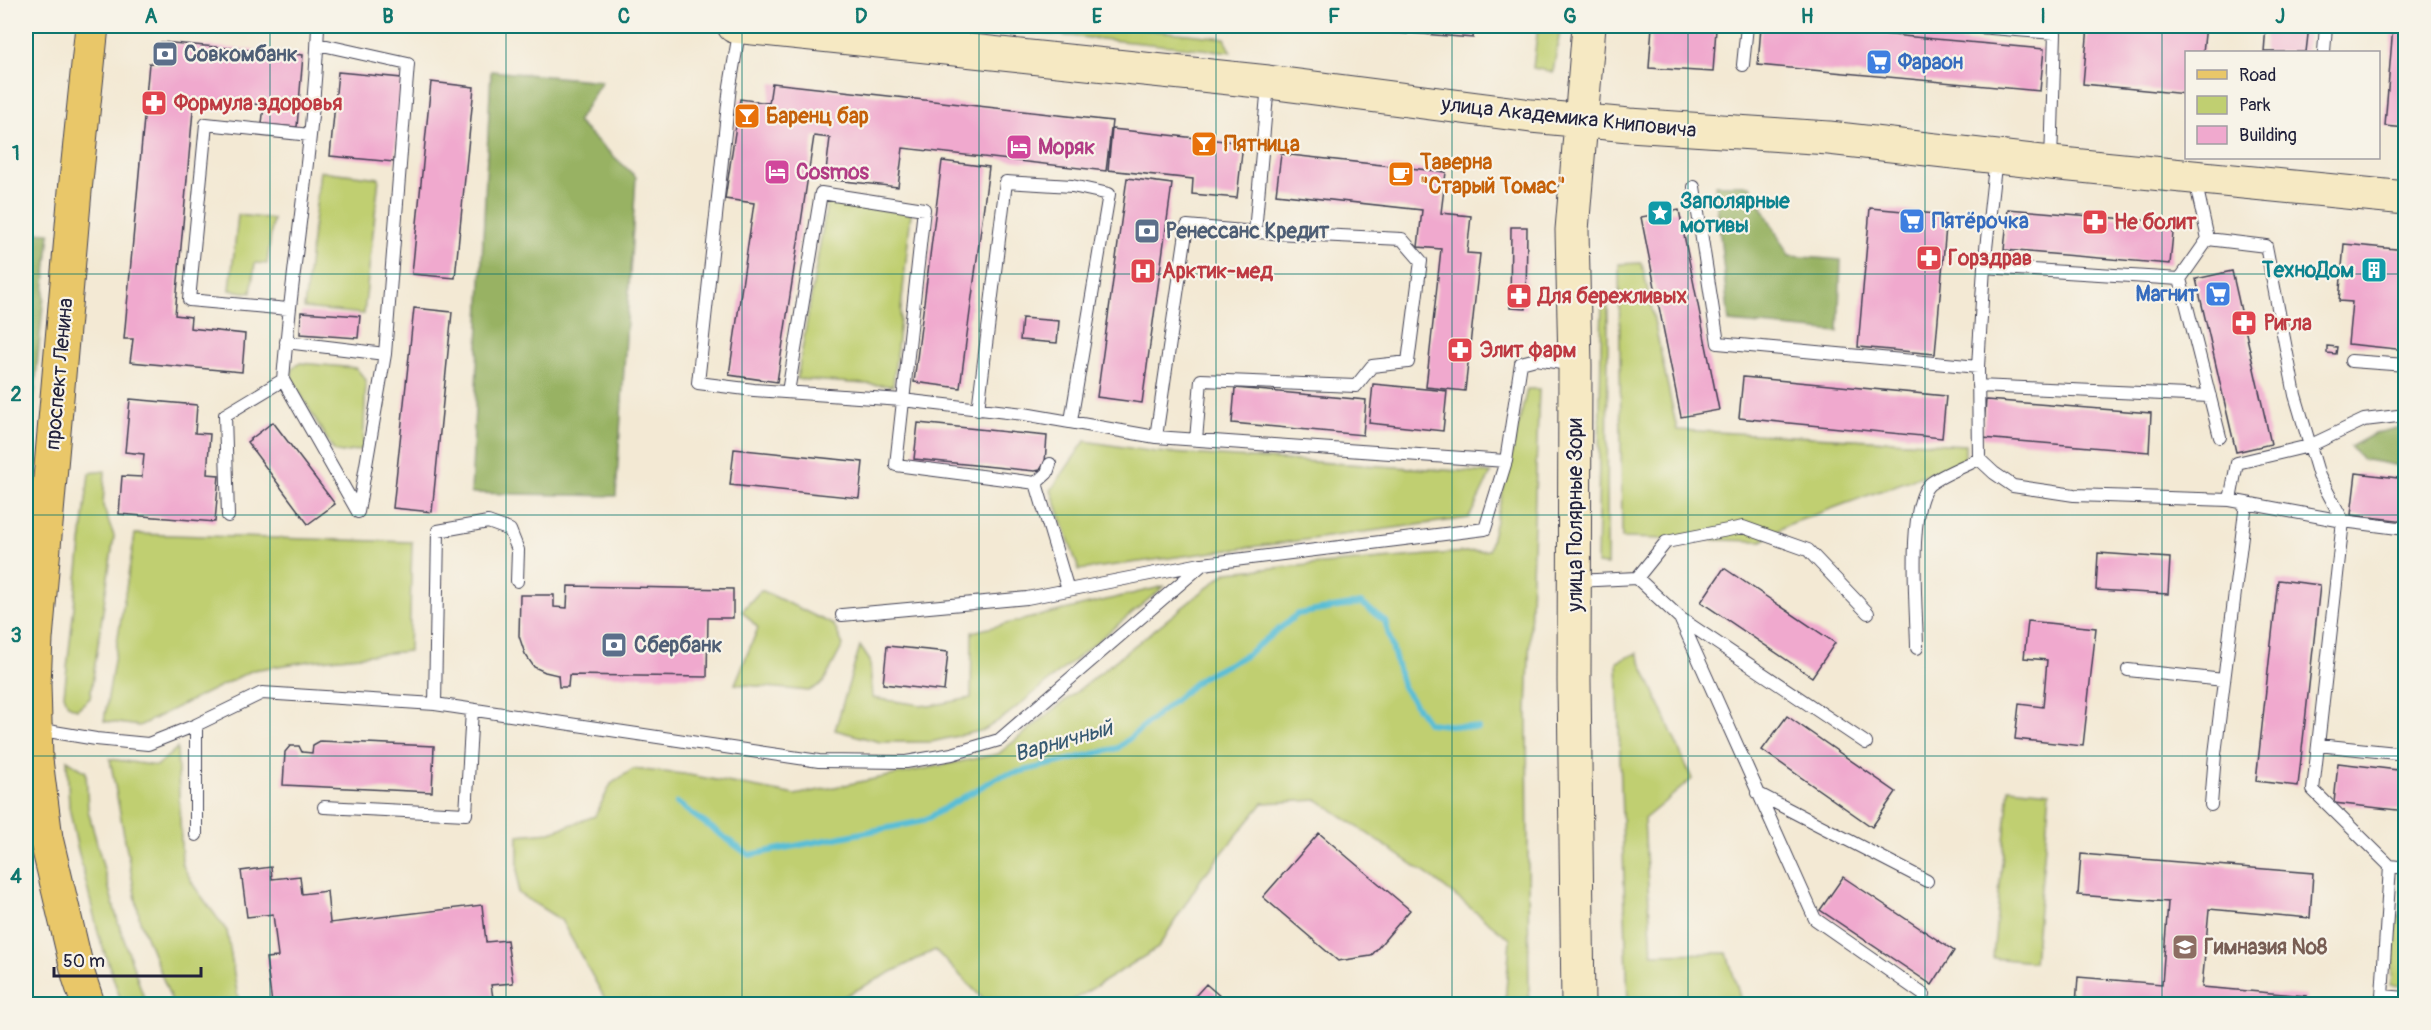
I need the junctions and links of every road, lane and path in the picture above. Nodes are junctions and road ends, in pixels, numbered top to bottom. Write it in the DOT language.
graph roads {
  1 [pos="92,26"];
  2 [pos="318,26"];
  3 [pos="734,26"];
  4 [pos="741,26"];
  5 [pos="1589,26"];
  6 [pos="1747,26"];
  7 [pos="1966,26"];
  8 [pos="2326,26"];
  9 [pos="2056,29"];
  10 [pos="318,44"];
  11 [pos="2324,51"];
  12 [pos="1743,65"];
  13 [pos="1268,82"];
  14 [pos="1581,120"];
  15 [pos="310,135"];
  16 [pos="1996,156"];
  17 [pos="2051,163"];
  18 [pos="2194,176"];
  19 [pos="1694,187"];
  20 [pos="2406,198"];
  21 [pos="1255,232"];
  22 [pos="2208,239"];
  23 [pos="1984,267"];
  24 [pos="2180,279"];
  25 [pos="288,309"];
  26 [pos="286,342"];
  27 [pos="385,354"];
  28 [pos="2351,361"];
  29 [pos="1575,365"];
  30 [pos="2406,365"];
  31 [pos="1978,367"];
  32 [pos="282,380"];
  33 [pos="1978,386"];
  34 [pos="788,392"];
  35 [pos="2210,396"];
  36 [pos="902,400"];
  37 [pos="978,410"];
  38 [pos="2406,415"];
  39 [pos="1071,421"];
  40 [pos="1156,437"];
  41 [pos="2220,437"];
  42 [pos="1196,440"];
  43 [pos="2309,446"];
  44 [pos="1979,459"];
  45 [pos="1506,461"];
  46 [pos="1050,464"];
  47 [pos="1036,483"];
  48 [pos="2230,500"];
  49 [pos="2246,503"];
  50 [pos="228,516"];
  51 [pos="2343,521"];
  52 [pos="2404,531"];
  53 [pos="1203,564"];
  54 [pos="1637,578"];
  55 [pos="516,581"];
  56 [pos="1575,581"];
  57 [pos="1068,590"];
  58 [pos="1869,613"];
  59 [pos="842,615"];
  60 [pos="1680,618"];
  61 [pos="1917,648"];
  62 [pos="2128,670"];
  63 [pos="2224,680"];
  64 [pos="435,704"];
  65 [pos="472,710"];
  66 [pos="196,725"];
  67 [pos="35,729"];
  68 [pos="1866,743"];
  69 [pos="2318,745"];
  70 [pos="2406,754"];
  71 [pos="1757,792"];
  72 [pos="2211,805"];
  73 [pos="324,807"];
  74 [pos="196,835"];
  75 [pos="2390,866"];
  76 [pos="2406,868"];
  77 [pos="1927,881"];
  78 [pos="1924,994"];
  79 [pos="2406,998"];
  80 [pos="88,1005"];
  81 [pos="1578,1005"];
  1 -- 67 [label="main road, проспект Ленина"];
  2 -- 10 [label="lane"];
  3 -- 4 [label="main road, улица Академика Книповича"];
  4 -- 13 [label="main road, улица Академика Книповича"];
  4 -- 34 [label="lane"];
  5 -- 14 [label="main road, улица Полярные Зори"];
  6 -- 12 [label="lane"];
  7 -- 9 [label="lane"];
  8 -- 11 [label="lane"];
  9 -- 17 [label="lane"];
  10 -- 15 [label="lane"];
  10 -- 27 [label="lane"];
  13 -- 14 [label="main road, улица Академика Книповича"];
  13 -- 21 [label="lane"];
  14 -- 16 [label="main road, улица Академика Книповича"];
  14 -- 29 [label="main road, улица Полярные Зори"];
  15 -- 25 [label="lane"];
  15 -- 25 [label="lane"];
  16 -- 17 [label="main road, улица Академика Книповича"];
  16 -- 23 [label="lane"];
  17 -- 18 [label="main road, улица Академика Книповича"];
  18 -- 20 [label="main road, улица Академика Книповича"];
  18 -- 22 [label="lane"];
  19 -- 31 [label="lane"];
  21 -- 40 [label="lane"];
  21 -- 42 [label="lane"];
  22 -- 24 [label="lane"];
  22 -- 43 [label="lane"];
  23 -- 24 [label="lane"];
  23 -- 31 [label="lane"];
  24 -- 35 [label="lane"];
  25 -- 26 [label="lane"];
  26 -- 27 [label="lane"];
  26 -- 32 [label="lane"];
  27 -- 32 [label="lane"];
  28 -- 30 [label="lane"];
  29 -- 45 [label="lane"];
  29 -- 56 [label="main road, улица Полярные Зори"];
  31 -- 33 [label="lane"];
  32 -- 50 [label="lane"];
  33 -- 35 [label="lane"];
  33 -- 44 [label="lane"];
  34 -- 36 [label="lane"];
  34 -- 36 [label="lane"];
  35 -- 41 [label="lane"];
  36 -- 37 [label="lane"];
  36 -- 47 [label="lane"];
  37 -- 39 [label="lane"];
  37 -- 39 [label="lane"];
  38 -- 43 [label="lane"];
  39 -- 40 [label="lane"];
  40 -- 42 [label="lane"];
  42 -- 45 [label="lane"];
  43 -- 48 [label="lane"];
  43 -- 51 [label="lane"];
  44 -- 48 [label="lane"];
  44 -- 61 [label="lane"];
  45 -- 53 [label="lane"];
  46 -- 47 [label="lane"];
  47 -- 57 [label="lane"];
  48 -- 49 [label="lane"];
  49 -- 51 [label="lane"];
  49 -- 63 [label="lane"];
  51 -- 52 [label="lane"];
  51 -- 69 [label="lane"];
  53 -- 57 [label="lane"];
  53 -- 65 [label="lane"];
  54 -- 56 [label="lane"];
  54 -- 58 [label="lane"];
  54 -- 60 [label="lane"];
  55 -- 64 [label="lane"];
  56 -- 81 [label="main road, улица Полярные Зори"];
  57 -- 59 [label="lane"];
  60 -- 68 [label="lane"];
  60 -- 71 [label="lane"];
  62 -- 63 [label="lane"];
  63 -- 72 [label="lane"];
  64 -- 65 [label="lane"];
  64 -- 66 [label="lane"];
  65 -- 73 [label="lane"];
  66 -- 67 [label="lane"];
  66 -- 74 [label="lane"];
  67 -- 80 [label="main road, проспект Ленина"];
  69 -- 70 [label="lane"];
  69 -- 75 [label="lane"];
  71 -- 77 [label="lane"];
  71 -- 78 [label="lane"];
  75 -- 76 [label="lane"];
  75 -- 79 [label="lane"];
}
